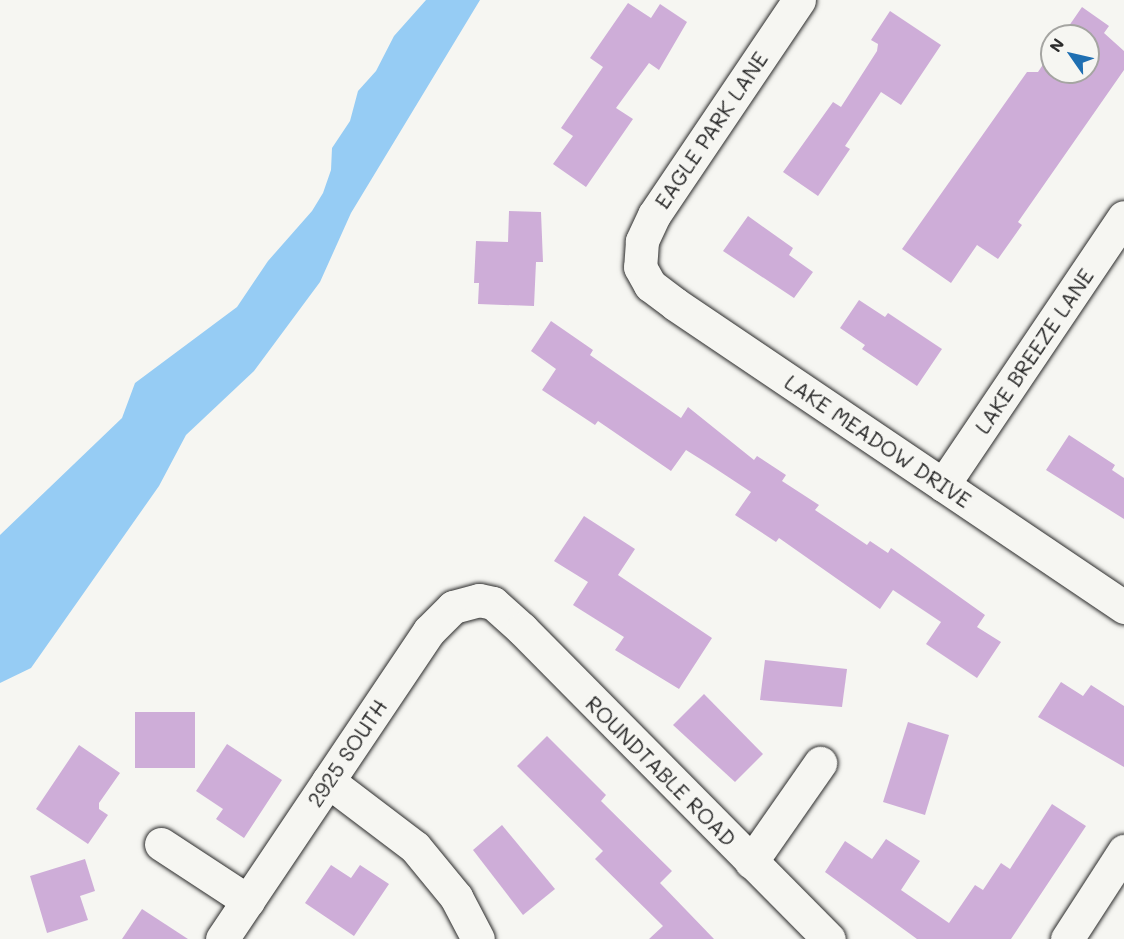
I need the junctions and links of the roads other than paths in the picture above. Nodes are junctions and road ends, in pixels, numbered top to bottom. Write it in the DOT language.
graph roads {
  1 [pos="800,0"];
  2 [pos="1124,217"];
  3 [pos="640,267"];
  4 [pos="943,485"];
  5 [pos="493,603"];
  6 [pos="1124,607"];
  7 [pos="820,763"];
  8 [pos="328,781"];
  9 [pos="161,844"];
  10 [pos="1124,851"];
  11 [pos="751,862"];
  12 [pos="248,901"];
  13 [pos="222,939"];
  14 [pos="478,939"];
  15 [pos="829,939"];
  16 [pos="1067,939"];
  1 -- 3 [label="street, EAGLE PARK LANE"];
  2 -- 4 [label="street, LAKE BREEZE LANE"];
  3 -- 4 [label="street, LAKE MEADOW DRIVE"];
  4 -- 6 [label="street, LAKE MEADOW DRIVE"];
  5 -- 8 [label="street, 2925 SOUTH"];
  5 -- 11 [label="street, ROUNDTABLE ROAD"];
  7 -- 11 [label="street"];
  8 -- 12 [label="street, 2925 SOUTH"];
  8 -- 14 [label="street"];
  9 -- 12 [label="street"];
  10 -- 16 [label="street"];
  11 -- 15 [label="street, ROUNDTABLE ROAD"];
  12 -- 13 [label="street, 2925 SOUTH"];
}
